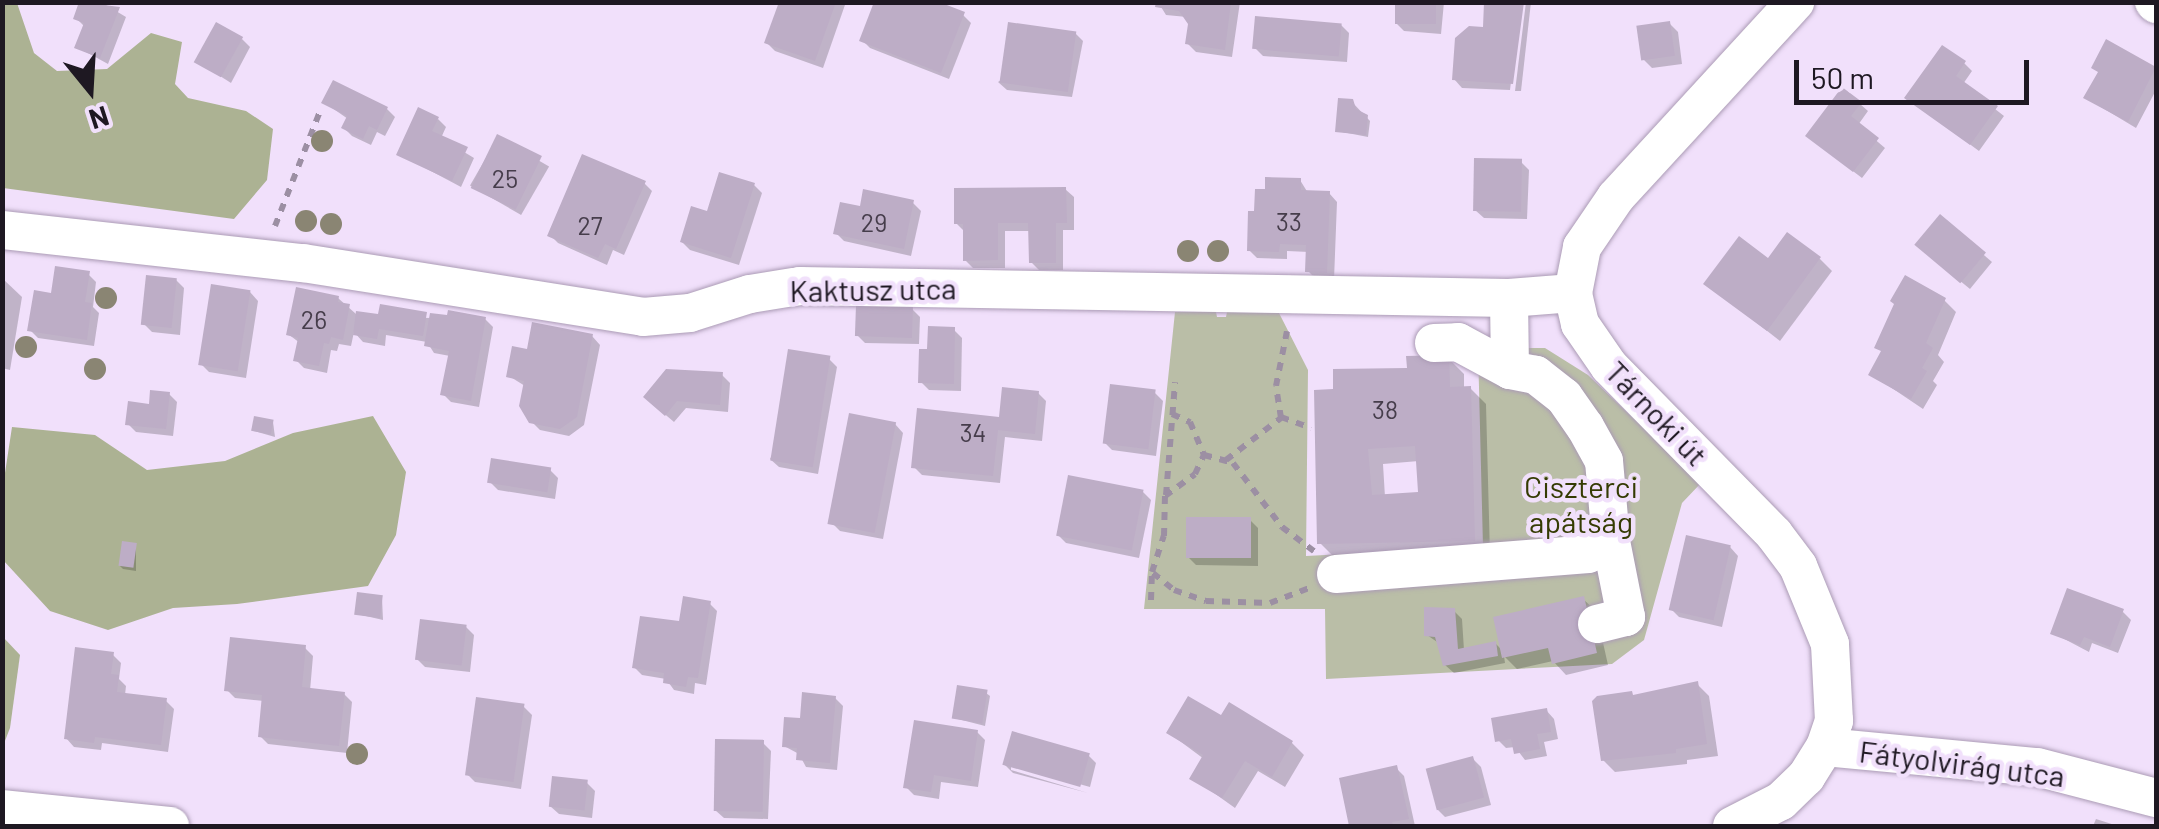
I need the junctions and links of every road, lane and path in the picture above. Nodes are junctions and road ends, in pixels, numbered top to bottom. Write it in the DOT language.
graph roads {
  1 [pos="1795,2"];
  2 [pos="320,111"];
  3 [pos="280,213"];
  4 [pos="2,230"];
  5 [pos="1573,292"];
  6 [pos="1510,298"];
  7 [pos="1287,331"];
  8 [pos="1434,342"];
  9 [pos="1510,370"];
  10 [pos="1174,382"];
  11 [pos="1172,414"];
  12 [pos="1280,416"];
  13 [pos="1311,428"];
  14 [pos="1204,455"];
  15 [pos="1226,461"];
  16 [pos="1166,496"];
  17 [pos="1611,540"];
  18 [pos="1152,572"];
  19 [pos="1330,573"];
  20 [pos="1151,600"];
  21 [pos="1597,624"];
  22 [pos="1825,747"];
  23 [pos="2156,798"];
  24 [pos="2,809"];
  25 [pos="170,826"];
  26 [pos="1732,826"];
  1 -- 5 [label="street"];
  2 -- 3 [label="path"];
  4 -- 6 [label="street, Kaktusz utca"];
  5 -- 6 [label="street, Kaktusz utca"];
  5 -- 22 [label="street, Tárnoki út"];
  6 -- 9 [label="street"];
  7 -- 12 [label="path"];
  8 -- 9 [label="street"];
  9 -- 17 [label="street"];
  10 -- 11 [label="path"];
  11 -- 14 [label="path"];
  11 -- 16 [label="path"];
  12 -- 13 [label="path"];
  12 -- 15 [label="path"];
  14 -- 15 [label="path"];
  14 -- 16 [label="path"];
  15 -- 19 [label="path"];
  16 -- 18 [label="path"];
  17 -- 19 [label="street"];
  17 -- 21 [label="street"];
  18 -- 19 [label="path"];
  18 -- 20 [label="path"];
  22 -- 23 [label="street, Fátyolvirág utca"];
  22 -- 26 [label="street, Tárnoki út"];
  24 -- 25 [label="street"];
}
